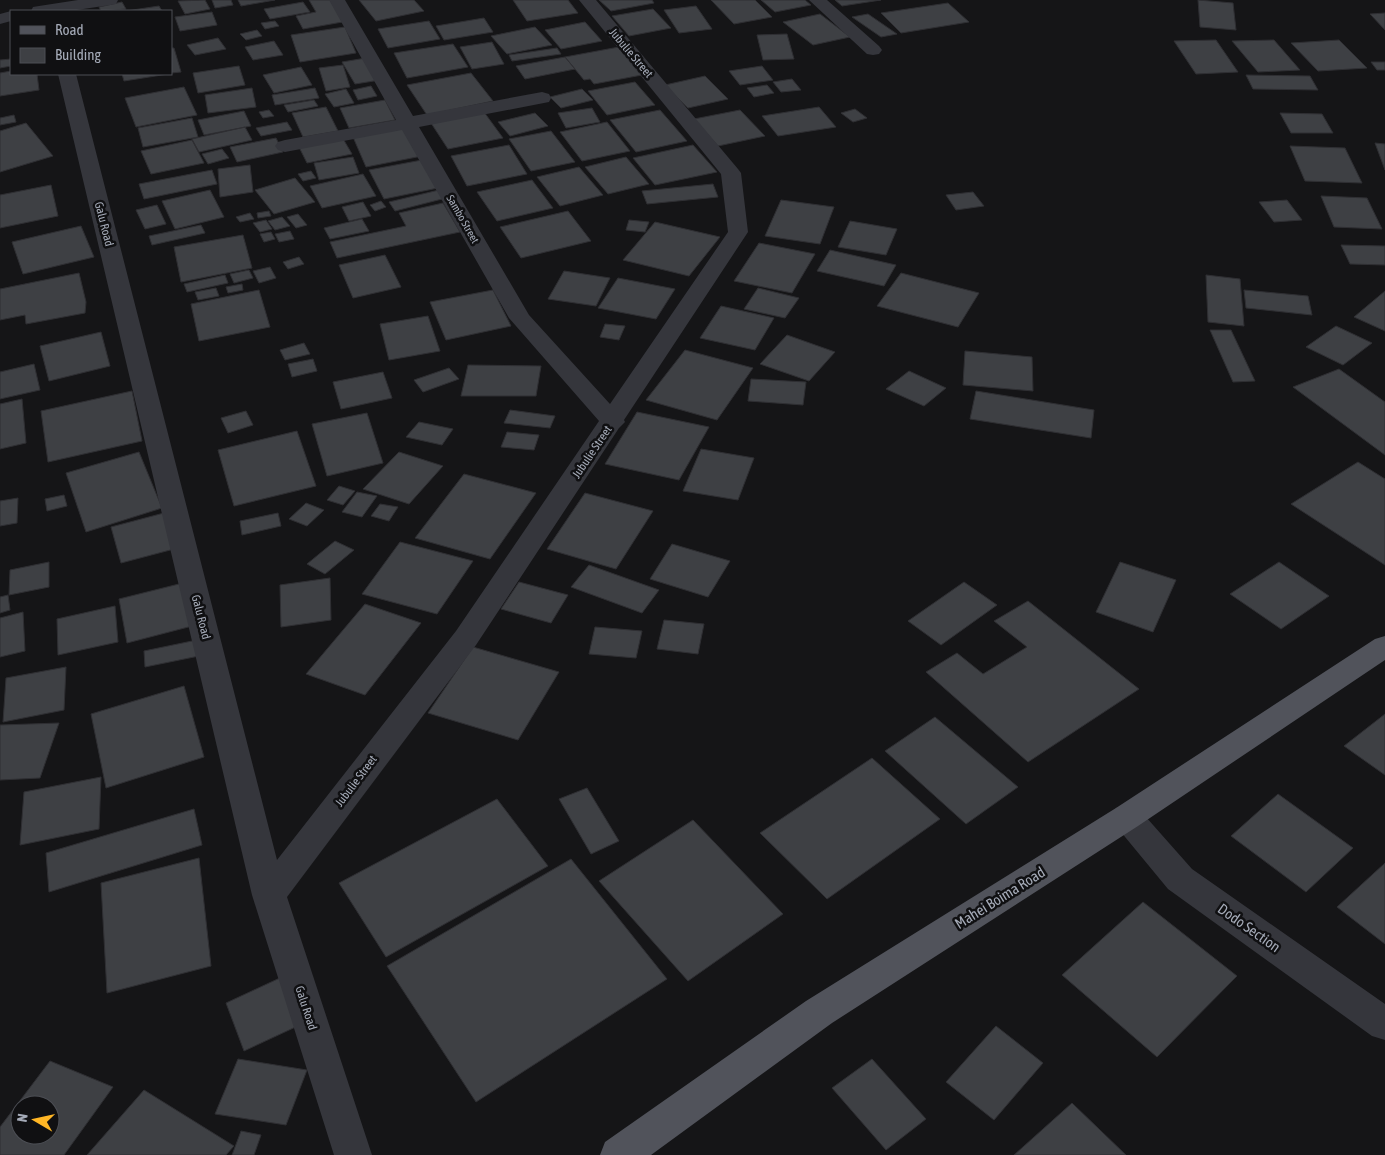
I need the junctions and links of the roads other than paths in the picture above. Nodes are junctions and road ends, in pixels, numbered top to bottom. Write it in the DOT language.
graph roads {
  1 [pos="110,0"];
  2 [pos="337,0"];
  3 [pos="587,0"];
  4 [pos="817,0"];
  5 [pos="48,8"];
  6 [pos="873,50"];
  7 [pos="67,75"];
  8 [pos="542,98"];
  9 [pos="408,123"];
  10 [pos="285,146"];
  11 [pos="613,422"];
  12 [pos="1385,646"];
  13 [pos="1127,817"];
  14 [pos="269,895"];
  15 [pos="1385,1024"];
  16 [pos="354,1155"];
  17 [pos="619,1155"];
  1 -- 5 [label="street"];
  2 -- 9 [label="street, Sambo Street"];
  3 -- 11 [label="street, Jubulie Street"];
  4 -- 6 [label="street"];
  7 -- 14 [label="street, Galu Road"];
  8 -- 9 [label="street"];
  9 -- 10 [label="street"];
  9 -- 11 [label="street, Sambo Street"];
  11 -- 14 [label="street, Jubulie Street"];
  12 -- 13 [label="main road, Mahei Boima Road"];
  13 -- 15 [label="street, Dodo Section"];
  13 -- 17 [label="main road, Mahei Boima Road"];
  14 -- 16 [label="street, Galu Road"];
}
